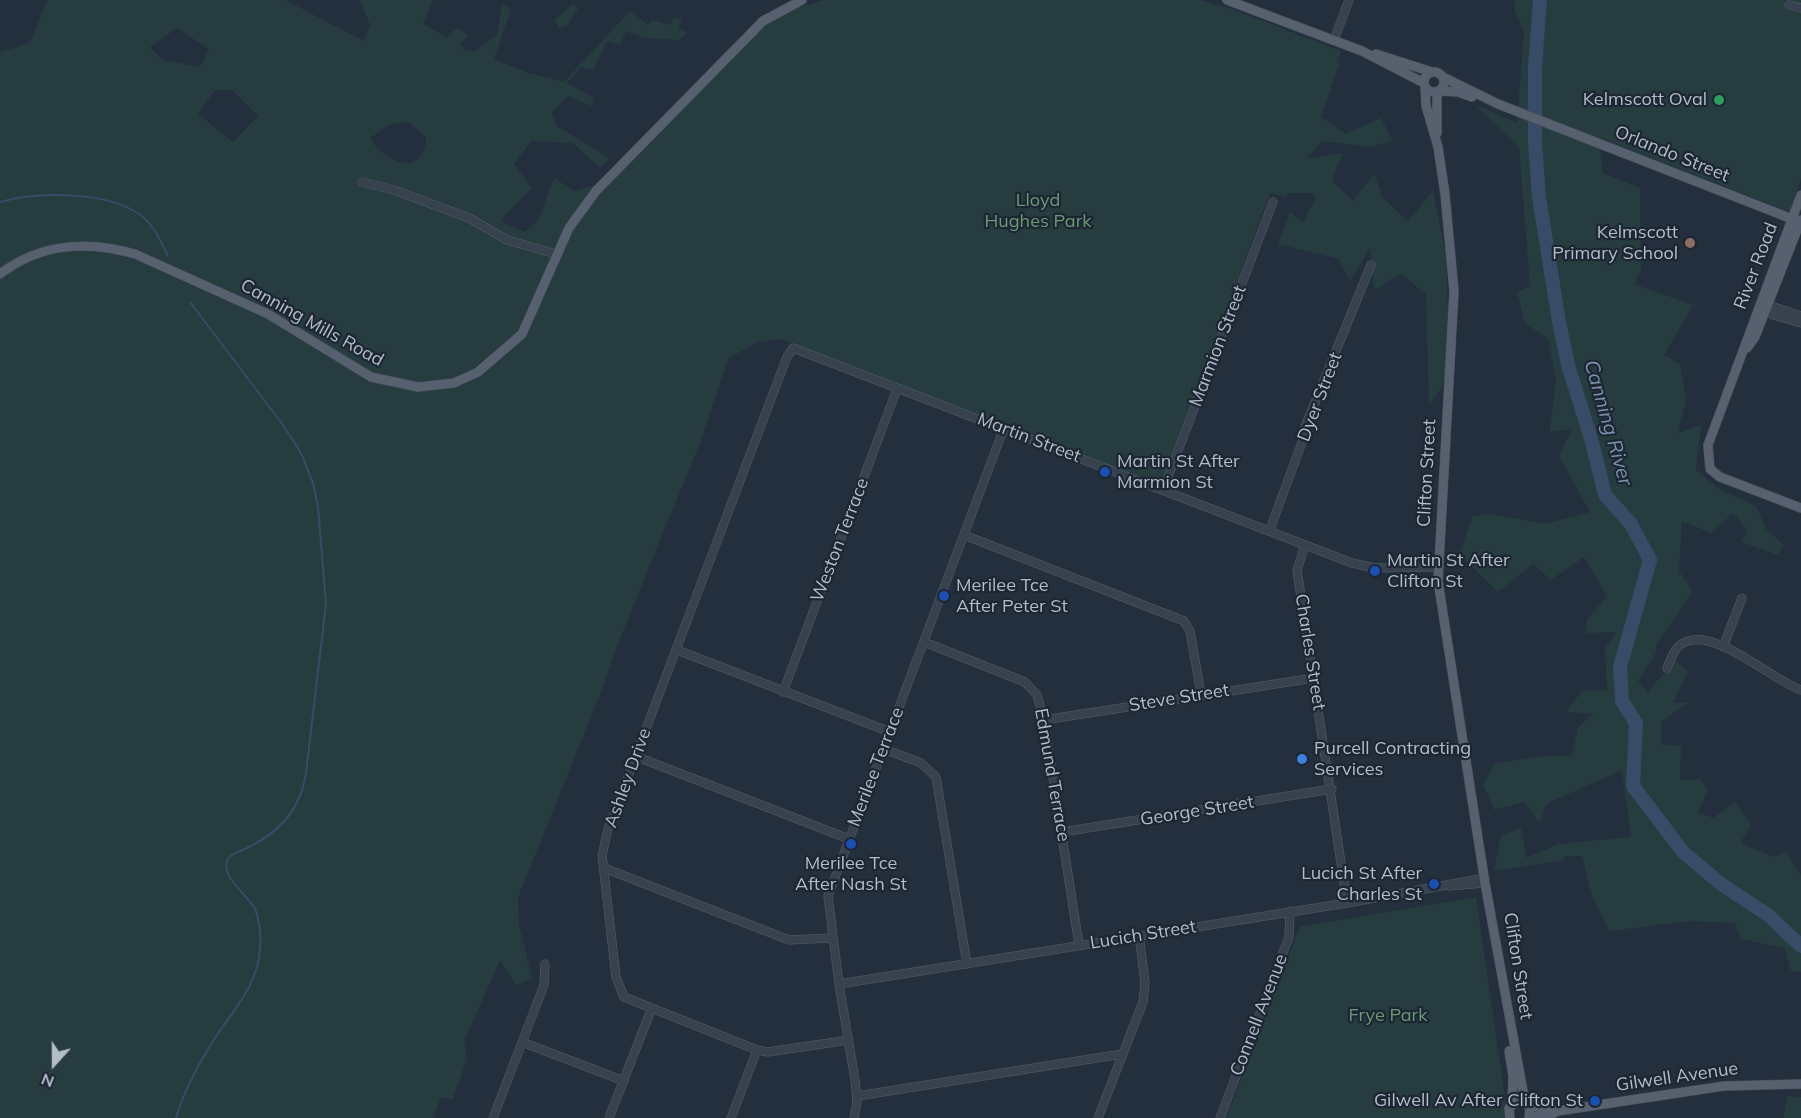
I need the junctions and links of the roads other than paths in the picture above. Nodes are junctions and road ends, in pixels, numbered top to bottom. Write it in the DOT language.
graph roads {
  1 [pos="802,0"];
  2 [pos="1227,0"];
  3 [pos="1349,0"];
  4 [pos="1789,5"];
  5 [pos="1801,8"];
  6 [pos="1334,40"];
  7 [pos="1362,51"];
  8 [pos="1432,72"];
  9 [pos="1443,77"];
  10 [pos="1424,85"];
  11 [pos="1439,92"];
  12 [pos="1502,105"];
  13 [pos="1438,147"];
  14 [pos="362,182"];
  15 [pos="1801,195"];
  16 [pos="1273,202"];
  17 [pos="1798,220"];
  18 [pos="556,254"];
  19 [pos="1371,265"];
  20 [pos="0,274"];
  21 [pos="1765,306"];
  22 [pos="1801,316"];
  23 [pos="1801,323"];
  24 [pos="793,348"];
  25 [pos="897,389"];
  26 [pos="1004,428"];
  27 [pos="1163,490"];
  28 [pos="1801,508"];
  29 [pos="1270,530"];
  30 [pos="964,535"];
  31 [pos="1305,546"];
  32 [pos="1438,567"];
  33 [pos="1742,598"];
  34 [pos="924,642"];
  35 [pos="1723,647"];
  36 [pos="677,650"];
  37 [pos="1667,668"];
  38 [pos="1314,678"];
  39 [pos="1801,690"];
  40 [pos="783,692"];
  41 [pos="1201,694"];
  42 [pos="1044,720"];
  43 [pos="890,732"];
  44 [pos="884,749"];
  45 [pos="635,756"];
  46 [pos="1332,789"];
  47 [pos="1062,832"];
  48 [pos="849,839"];
  49 [pos="604,868"];
  50 [pos="1482,881"];
  51 [pos="1347,903"];
  52 [pos="1290,911"];
  53 [pos="1139,935"];
  54 [pos="832,939"];
  55 [pos="1079,945"];
  56 [pos="545,964"];
  57 [pos="967,964"];
  58 [pos="839,984"];
  59 [pos="651,1010"];
  60 [pos="849,1040"];
  61 [pos="522,1042"];
  62 [pos="757,1050"];
  63 [pos="1122,1054"];
  64 [pos="624,1081"];
  65 [pos="1801,1084"];
  66 [pos="857,1096"];
  67 [pos="1512,1103"];
  68 [pos="1527,1103"];
  69 [pos="1558,1111"];
  70 [pos="493,1118"];
  71 [pos="609,1118"];
  72 [pos="731,1118"];
  73 [pos="854,1118"];
  74 [pos="1098,1118"];
  75 [pos="1220,1118"];
  76 [pos="1510,1118"];
  77 [pos="1529,1118"];
  1 -- 18 [label="main road, Canning Mills Road"];
  2 -- 6 [label="main road"];
  3 -- 6 [label="street"];
  4 -- 5 [label="street"];
  6 -- 7 [label="main road"];
  7 -- 8 [label="main road"];
  7 -- 10 [label="main road"];
  8 -- 9 [label="main road"];
  8 -- 10 [label="main road"];
  9 -- 11 [label="main road"];
  9 -- 12 [label="main road, Orlando Street"];
  10 -- 11 [label="main road"];
  10 -- 13 [label="main road, Clifton Street"];
  11 -- 12 [label="main road, Orlando Street"];
  11 -- 13 [label="main road, Clifton Street"];
  12 -- 17 [label="main road, Orlando Street"];
  13 -- 32 [label="main road, Clifton Street"];
  14 -- 18 [label="street"];
  15 -- 17 [label="main road, River Road"];
  16 -- 27 [label="street, Marmion Street"];
  17 -- 21 [label="main road, River Road"];
  18 -- 20 [label="main road, Canning Mills Road"];
  19 -- 29 [label="street, Dyer Street"];
  21 -- 22 [label="street"];
  21 -- 23 [label="street"];
  21 -- 28 [label="main road, River Road"];
  24 -- 25 [label="street, Martin Street"];
  24 -- 36 [label="street, Ashley Drive"];
  25 -- 26 [label="street, Martin Street"];
  25 -- 40 [label="street, Weston Terrace"];
  26 -- 27 [label="street, Martin Street"];
  26 -- 30 [label="street, Merilee Terrace"];
  27 -- 29 [label="street, Martin Street"];
  29 -- 31 [label="street, Martin Street"];
  30 -- 34 [label="street, Merilee Terrace"];
  30 -- 41 [label="street"];
  31 -- 32 [label="street, Martin Street"];
  31 -- 38 [label="street, Charles Street"];
  32 -- 50 [label="main road, Clifton Street"];
  33 -- 35 [label="street"];
  34 -- 42 [label="street, Edmund Terrace"];
  34 -- 43 [label="street, Merilee Terrace"];
  35 -- 37 [label="street"];
  35 -- 39 [label="street"];
  36 -- 40 [label="street"];
  36 -- 45 [label="street, Ashley Drive"];
  38 -- 41 [label="street, Steve Street"];
  38 -- 46 [label="street, Charles Street"];
  40 -- 43 [label="street"];
  41 -- 42 [label="street, Steve Street"];
  42 -- 47 [label="street, Edmund Terrace"];
  43 -- 44 [label="street, Merilee Terrace"];
  44 -- 48 [label="street, Merilee Terrace"];
  44 -- 57 [label="street"];
  45 -- 48 [label="street"];
  45 -- 49 [label="street, Ashley Drive"];
  46 -- 47 [label="street, George Street"];
  46 -- 51 [label="street, Charles Street"];
  47 -- 55 [label="street, Edmund Terrace"];
  48 -- 54 [label="street, Merilee Terrace"];
  49 -- 54 [label="street"];
  49 -- 59 [label="street, Ashley Drive"];
  50 -- 51 [label="street, Lucich Street"];
  50 -- 67 [label="main road, Clifton Street"];
  50 -- 68 [label="main road, Clifton Street"];
  51 -- 52 [label="street, Lucich Street"];
  52 -- 53 [label="street, Lucich Street"];
  52 -- 75 [label="street, Connell Avenue"];
  53 -- 55 [label="street, Lucich Street"];
  53 -- 63 [label="street"];
  54 -- 58 [label="street, Merilee Terrace"];
  55 -- 57 [label="street, Lucich Street"];
  56 -- 61 [label="street"];
  57 -- 58 [label="street, Lucich Street"];
  58 -- 60 [label="street, Merilee Terrace"];
  59 -- 62 [label="street, Ashley Drive"];
  59 -- 64 [label="street"];
  60 -- 62 [label="street, Ashley Drive"];
  60 -- 66 [label="street, Merilee Terrace"];
  61 -- 64 [label="street"];
  61 -- 70 [label="street"];
  62 -- 72 [label="street"];
  63 -- 66 [label="street"];
  63 -- 74 [label="street"];
  64 -- 71 [label="street"];
  65 -- 69 [label="main road, Gilwell Avenue"];
  66 -- 73 [label="street, Merilee Terrace"];
  67 -- 68 [label="main road, Gilwell Avenue"];
  67 -- 76 [label="main road, Clifton Street"];
  68 -- 69 [label="main road, Gilwell Avenue"];
  68 -- 77 [label="main road, Clifton Street"];
  69 -- 77 [label="main road, Gilwell Avenue"];
}
